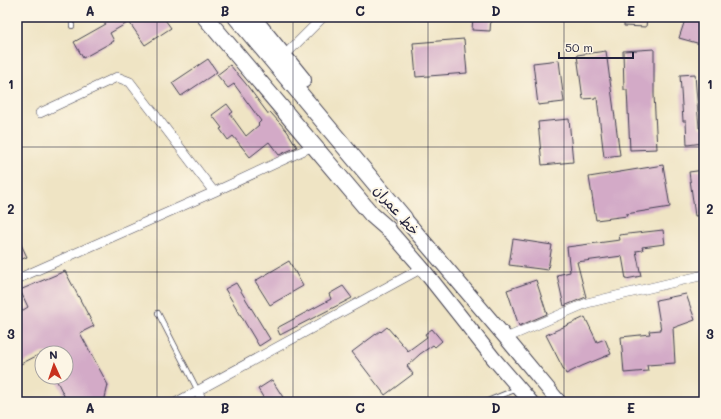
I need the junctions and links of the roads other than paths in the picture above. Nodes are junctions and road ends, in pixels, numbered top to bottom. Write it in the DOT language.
graph roads {
  1 [pos="72,17"];
  2 [pos="205,17"];
  3 [pos="216,17"];
  4 [pos="236,17"];
  5 [pos="252,17"];
  6 [pos="323,17"];
  7 [pos="72,26"];
  8 [pos="284,56"];
  9 [pos="40,113"];
  10 [pos="313,146"];
  11 [pos="214,192"];
  12 [pos="404,218"];
  13 [pos="388,228"];
  14 [pos="422,268"];
  15 [pos="704,276"];
  16 [pos="17,279"];
  17 [pos="158,313"];
  18 [pos="506,338"];
  19 [pos="519,388"];
  20 [pos="198,390"];
  21 [pos="177,402"];
  22 [pos="202,402"];
  23 [pos="485,402"];
  24 [pos="531,402"];
  25 [pos="559,402"];
  1 -- 7 [label="lane"];
  2 -- 10 [label="highway"];
  3 -- 13 [label="highway, خط عمران"];
  4 -- 12 [label="highway, خط عمران"];
  5 -- 8 [label="highway"];
  6 -- 8 [label="street"];
  8 -- 12 [label="highway"];
  9 -- 11 [label="street"];
  10 -- 11 [label="street"];
  10 -- 13 [label="highway"];
  11 -- 16 [label="street"];
  12 -- 18 [label="main road, خط عمران"];
  13 -- 14 [label="main road, خط عمران"];
  14 -- 19 [label="main road, خط عمران"];
  14 -- 20 [label="street"];
  15 -- 18 [label="street"];
  17 -- 20 [label="lane"];
  18 -- 25 [label="main road, خط عمران"];
  19 -- 23 [label="lane"];
  19 -- 24 [label="main road, خط عمران"];
  20 -- 21 [label="street"];
  20 -- 22 [label="street"];
}
